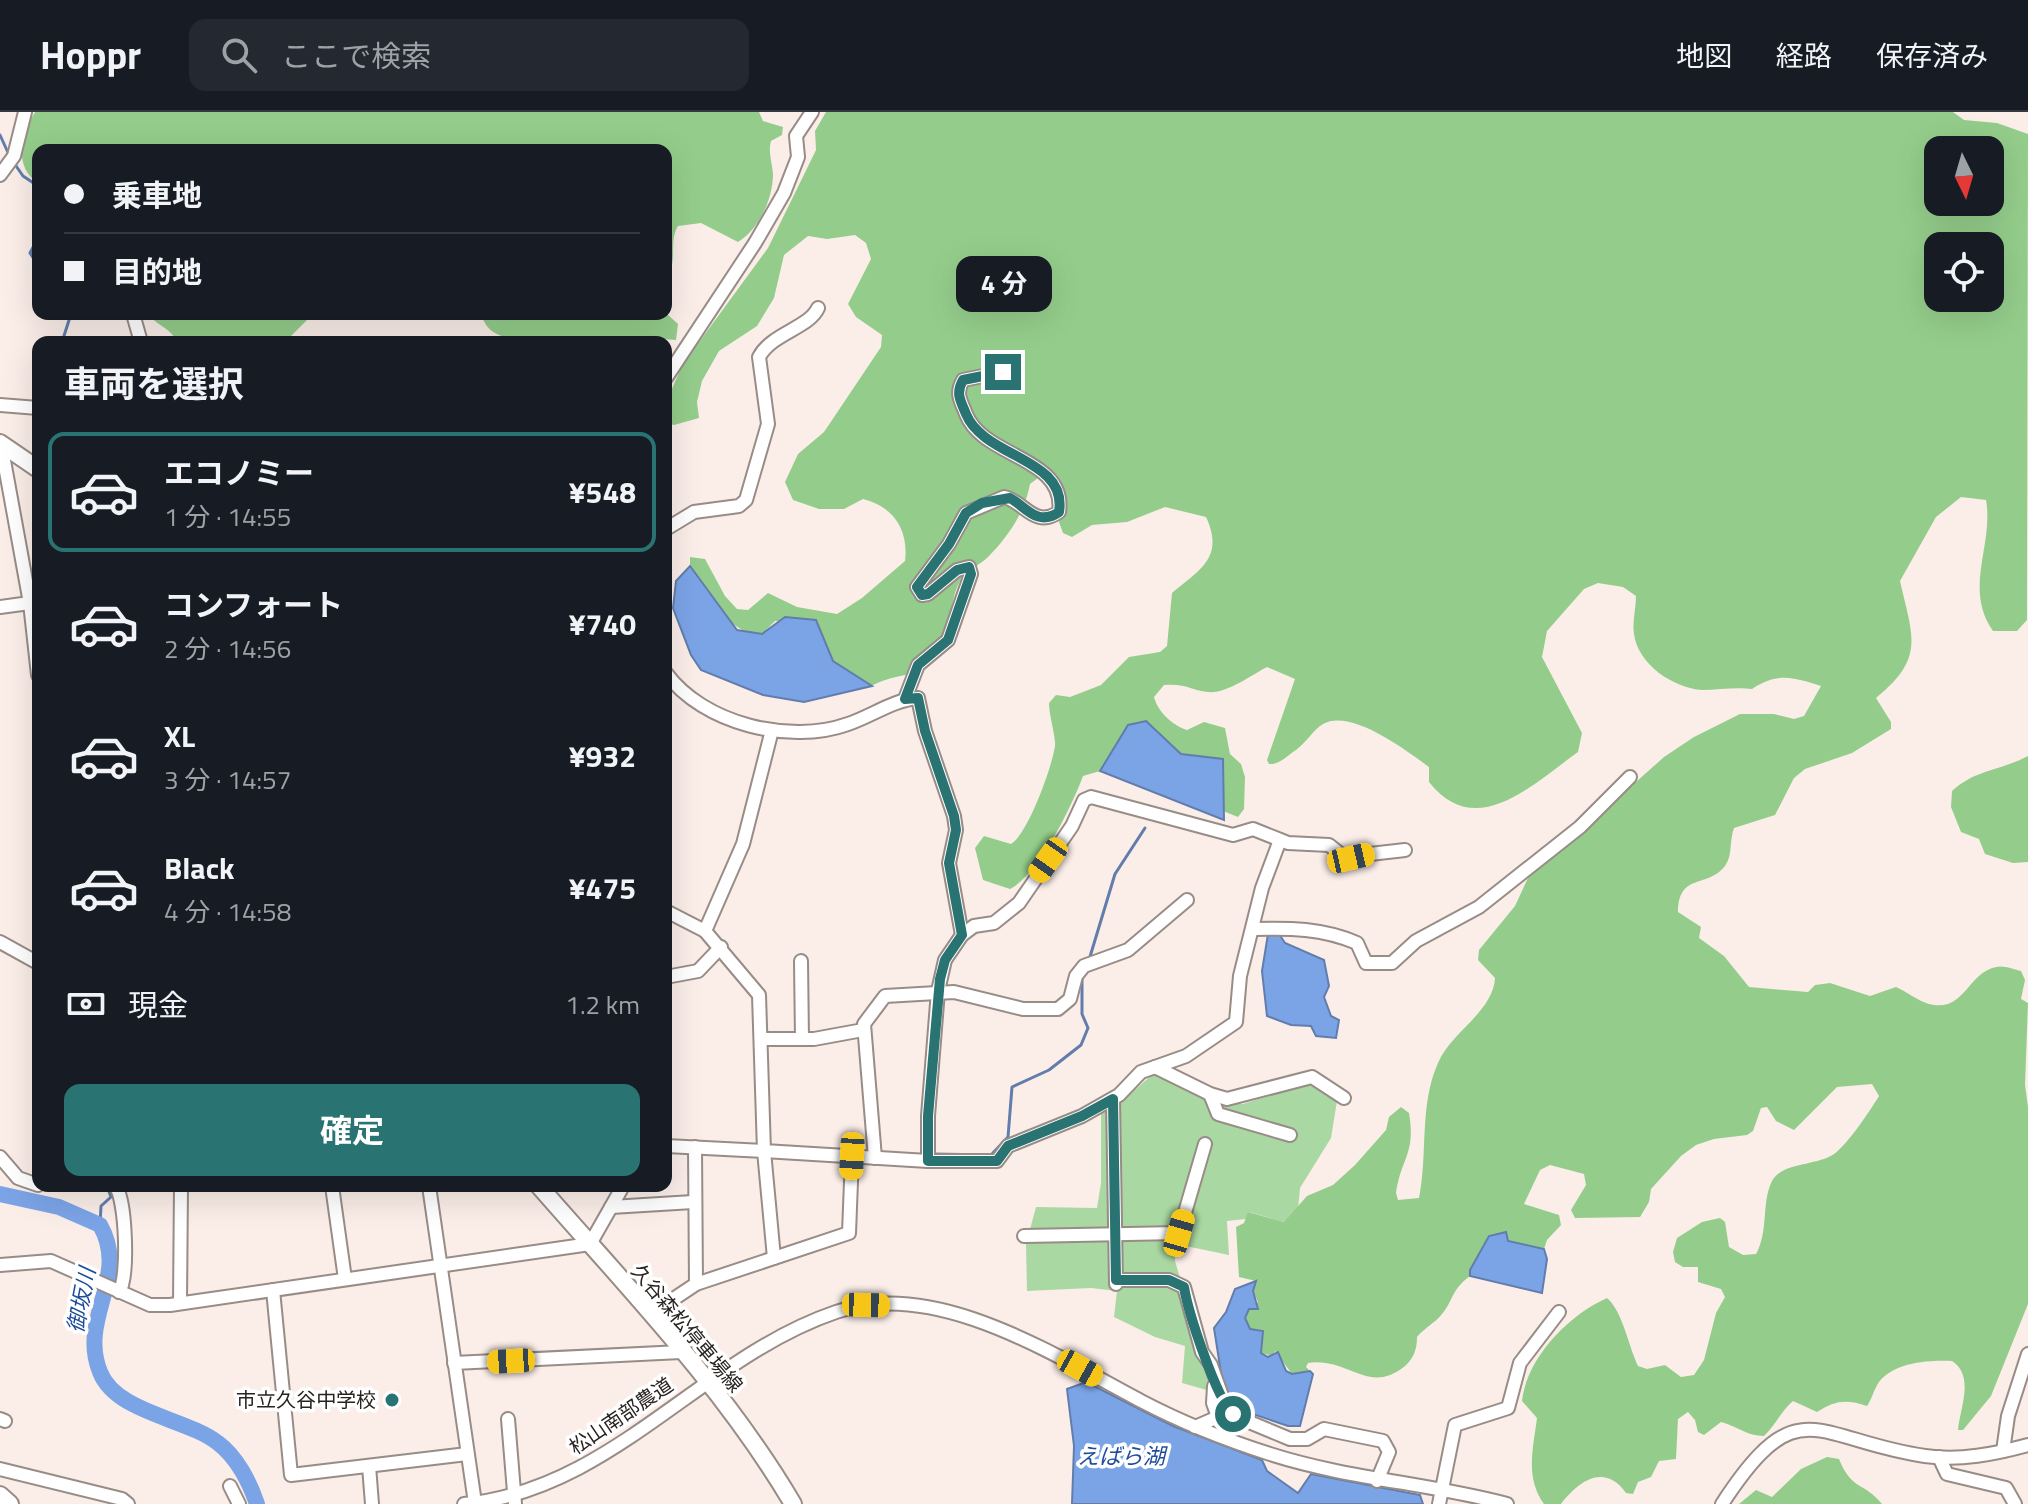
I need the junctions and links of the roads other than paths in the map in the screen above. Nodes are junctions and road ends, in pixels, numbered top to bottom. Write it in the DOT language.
graph roads {
  1 [pos="25,112"];
  2 [pos="812,112"];
  3 [pos="0,175"];
  4 [pos="818,308"];
  5 [pos="672,369"];
  6 [pos="1003,372"];
  7 [pos="0,405"];
  8 [pos="32,408"];
  9 [pos="0,444"];
  10 [pos="32,465"];
  11 [pos="672,525"];
  12 [pos="32,593"];
  13 [pos="32,602"];
  14 [pos="0,607"];
  15 [pos="672,679"];
  16 [pos="905,699"];
  17 [pos="772,730"];
  18 [pos="1630,777"];
  19 [pos="1280,840"];
  20 [pos="1405,850"];
  21 [pos="1187,900"];
  22 [pos="672,914"];
  23 [pos="1253,929"];
  24 [pos="705,931"];
  25 [pos="962,935"];
  26 [pos="0,942"];
  27 [pos="721,947"];
  28 [pos="32,960"];
  29 [pos="801,961"];
  30 [pos="672,977"];
  31 [pos="938,991"];
  32 [pos="863,1030"];
  33 [pos="763,1039"];
  34 [pos="802,1039"];
  35 [pos="1155,1067"];
  36 [pos="1210,1094"];
  37 [pos="1344,1098"];
  38 [pos="1113,1099"];
  39 [pos="1290,1135"];
  40 [pos="1205,1144"];
  41 [pos="672,1146"];
  42 [pos="695,1147"];
  43 [pos="764,1151"];
  44 [pos="852,1156"];
  45 [pos="0,1157"];
  46 [pos="875,1158"];
  47 [pos="928,1161"];
  48 [pos="32,1183"];
  49 [pos="118,1192"];
  50 [pos="181,1192"];
  51 [pos="333,1192"];
  52 [pos="430,1192"];
  53 [pos="544,1192"];
  54 [pos="620,1192"];
  55 [pos="693,1202"];
  56 [pos="611,1207"];
  57 [pos="1114,1235"];
  58 [pos="1024,1236"];
  59 [pos="590,1244"];
  60 [pos="774,1258"];
  61 [pos="0,1265"];
  62 [pos="440,1265"];
  63 [pos="345,1279"];
  64 [pos="696,1284"];
  65 [pos="273,1290"];
  66 [pos="117,1291"];
  67 [pos="180,1303"];
  68 [pos="1559,1312"];
  69 [pos="651,1314"];
  70 [pos="681,1352"];
  71 [pos="2028,1354"];
  72 [pos="454,1363"];
  73 [pos="1214,1376"];
  74 [pos="707,1381"];
  75 [pos="508,1419"];
  76 [pos="1195,1427"];
  77 [pos="2028,1445"];
  78 [pos="2003,1451"];
  79 [pos="467,1454"];
  80 [pos="1939,1457"];
  81 [pos="369,1466"];
  82 [pos="0,1469"];
  83 [pos="1377,1481"];
  84 [pos="230,1486"];
  85 [pos="1439,1498"];
  86 [pos="515,1499"];
  87 [pos="475,1503"];
  88 [pos="128,1504"];
  89 [pos="239,1504"];
  90 [pos="372,1504"];
  91 [pos="464,1504"];
  92 [pos="793,1504"];
  93 [pos="1507,1504"];
  94 [pos="1722,1504"];
  95 [pos="2015,1504"];
  1 -- 3 [label="street"];
  2 -- 5 [label="street"];
  4 -- 11 [label="street"];
  6 -- 16 [label="street"];
  7 -- 8 [label="street"];
  9 -- 10 [label="main road"];
  9 -- 12 [label="street"];
  13 -- 14 [label="street"];
  15 -- 17 [label="street"];
  16 -- 17 [label="street"];
  16 -- 25 [label="street"];
  17 -- 24 [label="street"];
  18 -- 23 [label="street"];
  19 -- 20 [label="street"];
  19 -- 23 [label="street"];
  19 -- 25 [label="street"];
  21 -- 31 [label="street"];
  22 -- 24 [label="street"];
  23 -- 35 [label="street"];
  24 -- 27 [label="street"];
  25 -- 31 [label="street"];
  26 -- 28 [label="street"];
  27 -- 30 [label="street"];
  27 -- 33 [label="street"];
  29 -- 34 [label="street"];
  31 -- 32 [label="street"];
  31 -- 47 [label="street"];
  32 -- 34 [label="street"];
  32 -- 46 [label="street"];
  33 -- 34 [label="street"];
  33 -- 43 [label="street"];
  35 -- 36 [label="street"];
  35 -- 38 [label="street"];
  36 -- 37 [label="street"];
  36 -- 39 [label="street"];
  38 -- 47 [label="street"];
  38 -- 57 [label="street"];
  40 -- 57 [label="street"];
  41 -- 42 [label="street"];
  42 -- 43 [label="street"];
  42 -- 55 [label="street"];
  43 -- 44 [label="street"];
  43 -- 60 [label="street"];
  44 -- 46 [label="street"];
  44 -- 60 [label="street"];
  45 -- 48 [label="street"];
  46 -- 47 [label="street"];
  49 -- 66 [label="street"];
  50 -- 67 [label="street"];
  51 -- 63 [label="street"];
  52 -- 62 [label="street"];
  53 -- 59 [label="main road, 久谷森松停車場線"];
  54 -- 56 [label="street"];
  55 -- 56 [label="street"];
  55 -- 64 [label="street"];
  56 -- 59 [label="street"];
  57 -- 58 [label="street"];
  57 -- 73 [label="street"];
  59 -- 62 [label="street"];
  59 -- 69 [label="main road, 久谷森松停車場線"];
  60 -- 64 [label="street"];
  61 -- 66 [label="street"];
  62 -- 63 [label="street"];
  62 -- 72 [label="street"];
  63 -- 65 [label="street"];
  64 -- 69 [label="street"];
  65 -- 67 [label="street"];
  65 -- 81 [label="street"];
  66 -- 67 [label="street"];
  68 -- 85 [label="street"];
  69 -- 70 [label="main road, 久谷森松停車場線"];
  70 -- 72 [label="street"];
  70 -- 74 [label="main road, 久谷森松停車場線"];
  71 -- 78 [label="street"];
  72 -- 79 [label="street"];
  73 -- 76 [label="street"];
  73 -- 83 [label="street"];
  74 -- 76 [label="street, 松山南部農道"];
  74 -- 86 [label="street, 松山南部農道"];
  74 -- 92 [label="main road, 久谷森松停車場線"];
  75 -- 86 [label="street"];
  76 -- 83 [label="street, 松山南部農道"];
  77 -- 78 [label="street"];
  78 -- 80 [label="street"];
  79 -- 81 [label="street"];
  79 -- 87 [label="street"];
  80 -- 94 [label="street"];
  80 -- 95 [label="street"];
  81 -- 90 [label="street"];
  82 -- 88 [label="street"];
  83 -- 85 [label="street, 松山南部農道"];
  84 -- 89 [label="street"];
  85 -- 93 [label="street, 松山南部農道"];
  86 -- 87 [label="street, 松山南部農道"];
  87 -- 91 [label="street, 松山南部農道"];
}
